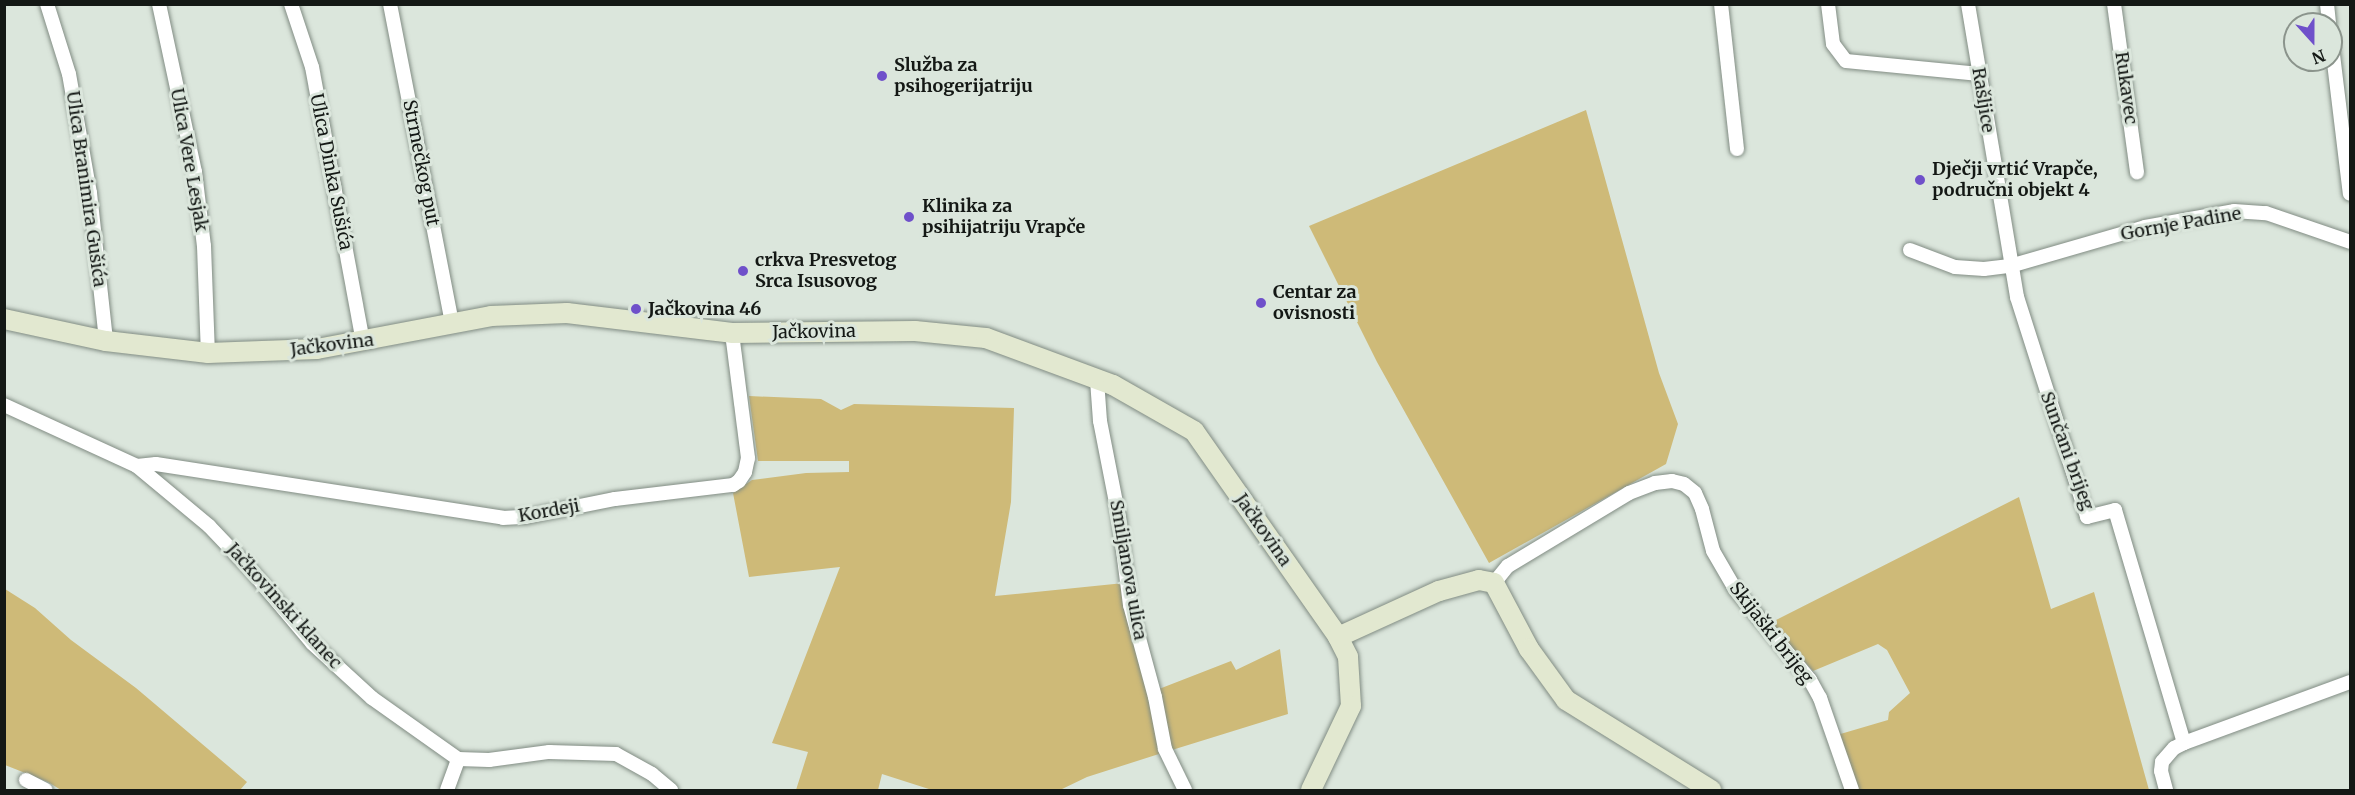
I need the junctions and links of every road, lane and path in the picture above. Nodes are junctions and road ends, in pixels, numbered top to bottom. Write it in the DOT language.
graph roads {
  1 [pos="47,4"];
  2 [pos="159,4"];
  3 [pos="291,4"];
  4 [pos="390,4"];
  5 [pos="1721,4"];
  6 [pos="1828,4"];
  7 [pos="1968,4"];
  8 [pos="2114,4"];
  9 [pos="2335,72"];
  10 [pos="1979,74"];
  11 [pos="1737,149"];
  12 [pos="2138,172"];
  13 [pos="2350,194"];
  14 [pos="2350,242"];
  15 [pos="1910,250"];
  16 [pos="2010,266"];
  17 [pos="4,319"];
  18 [pos="452,322"];
  19 [pos="732,333"];
  20 [pos="106,341"];
  21 [pos="363,342"];
  22 [pos="208,353"];
  23 [pos="1097,380"];
  24 [pos="4,405"];
  25 [pos="136,466"];
  26 [pos="1494,583"];
  27 [pos="1338,637"];
  28 [pos="2350,682"];
  29 [pos="2184,742"];
  30 [pos="458,759"];
  31 [pos="26,780"];
  32 [pos="46,790"];
  33 [pos="447,790"];
  34 [pos="671,790"];
  35 [pos="1185,790"];
  36 [pos="1311,790"];
  37 [pos="1711,790"];
  38 [pos="1852,790"];
  39 [pos="2166,790"];
  1 -- 20 [label="street, Ulica Branimira Gušića"];
  2 -- 22 [label="street, Ulica Vere Lesjak"];
  3 -- 21 [label="street, Ulica Dinka Sušića"];
  4 -- 18 [label="street, Strmečkog put"];
  5 -- 11 [label="street"];
  6 -- 10 [label="street"];
  7 -- 10 [label="street, Rašljice"];
  8 -- 12 [label="street, Rukavec"];
  9 -- 13 [label="street"];
  10 -- 16 [label="street, Rašljice"];
  14 -- 16 [label="street, Gornje Padine"];
  15 -- 16 [label="street, Gornje Padine"];
  16 -- 29 [label="street, Sunčani brijeg"];
  17 -- 20 [label="street, Jačkovina"];
  18 -- 19 [label="street, Jačkovina"];
  18 -- 21 [label="street, Jačkovina"];
  19 -- 23 [label="street, Jačkovina"];
  19 -- 25 [label="street, Kordeji"];
  20 -- 22 [label="street, Jačkovina"];
  21 -- 22 [label="street, Jačkovina"];
  23 -- 27 [label="street, Jačkovina"];
  23 -- 35 [label="street, Smiljanova ulica"];
  24 -- 25 [label="street, Jačkovinski klanec"];
  25 -- 30 [label="street, Jačkovinski klanec"];
  26 -- 27 [label="street"];
  26 -- 37 [label="street"];
  26 -- 38 [label="street, Skijaški brijeg"];
  27 -- 36 [label="street, Jačkovina"];
  28 -- 29 [label="street"];
  29 -- 39 [label="street"];
  30 -- 33 [label="street"];
  30 -- 34 [label="street"];
  31 -- 32 [label="street"];
}
